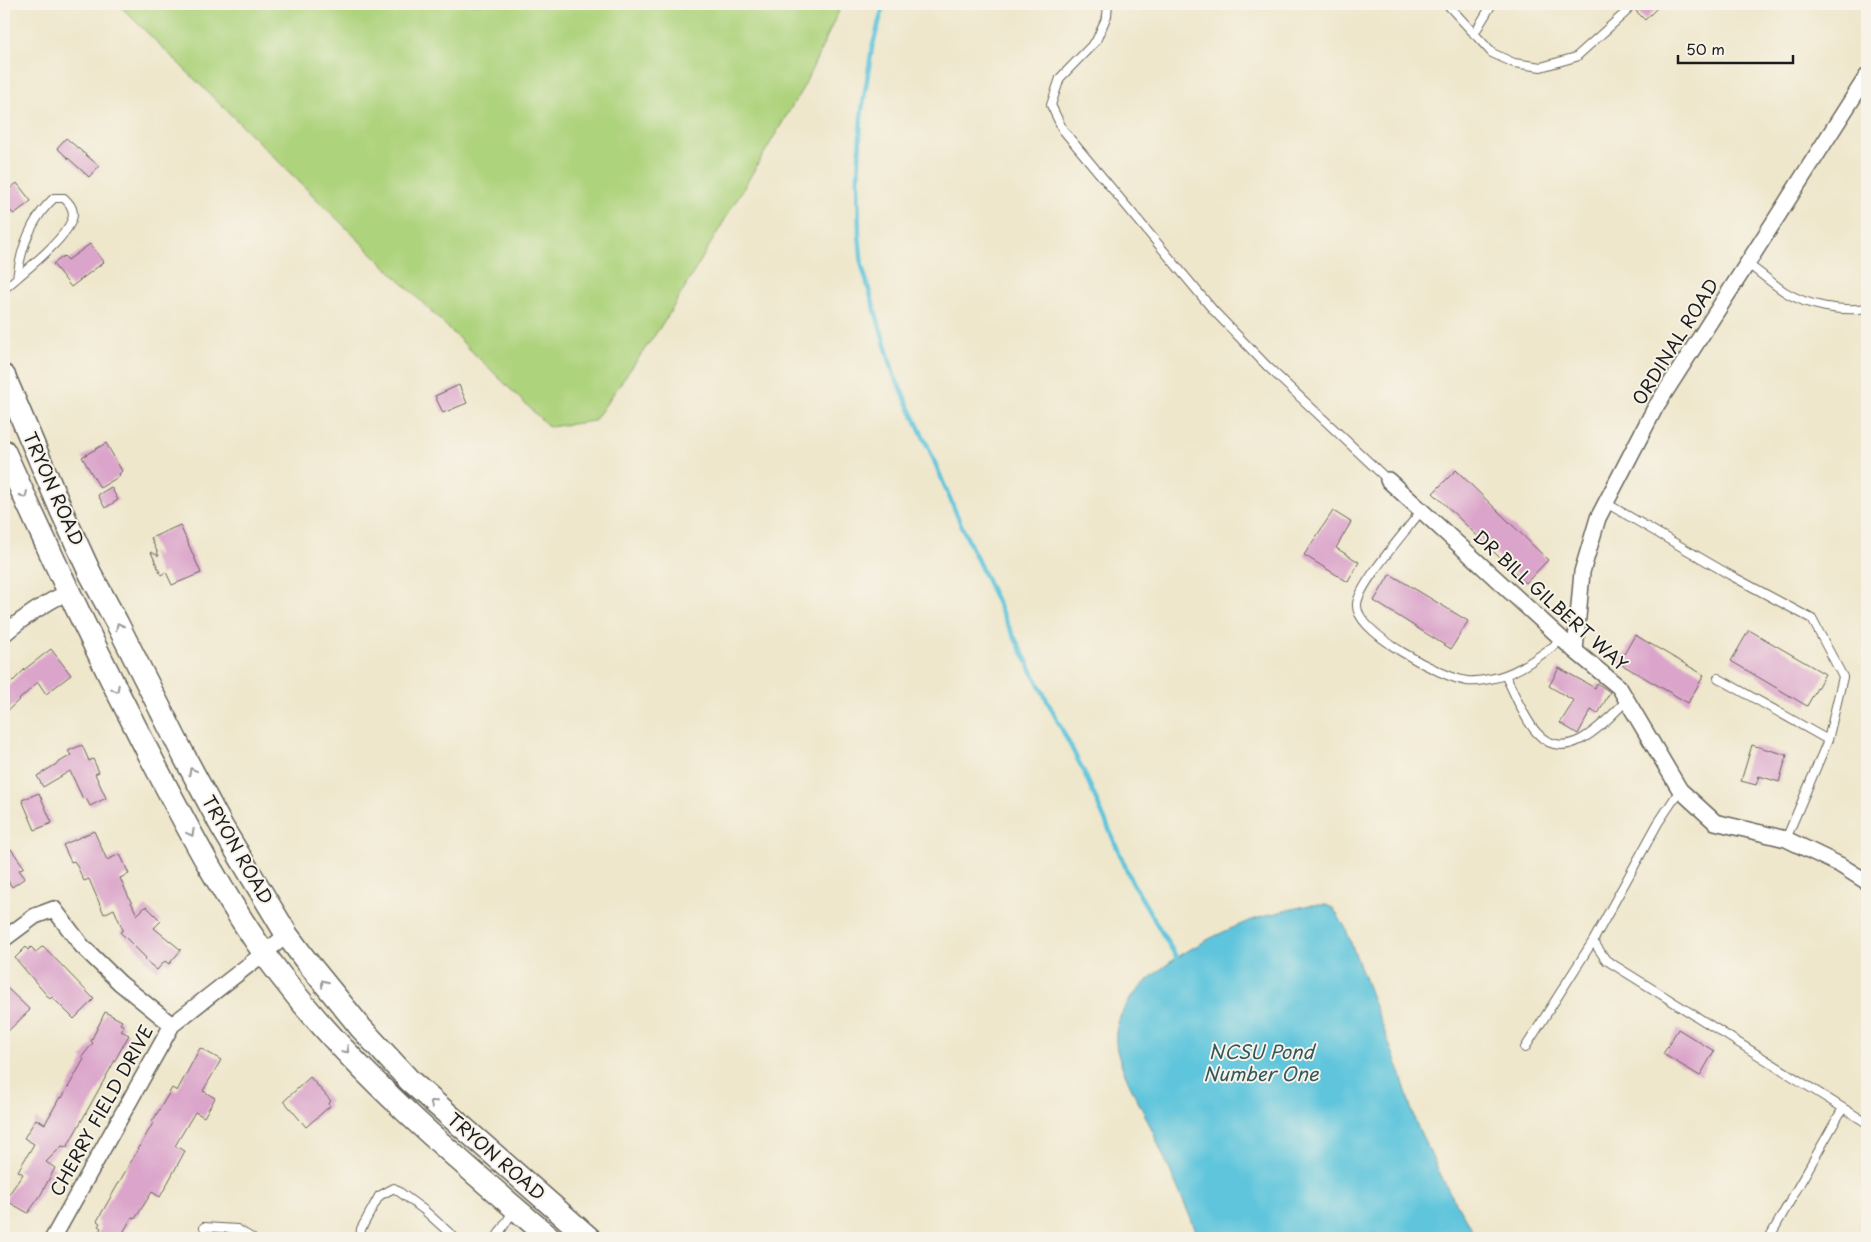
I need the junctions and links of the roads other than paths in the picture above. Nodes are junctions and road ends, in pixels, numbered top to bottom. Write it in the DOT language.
graph roads {
  1 [pos="1108,4"];
  2 [pos="1447,4"];
  3 [pos="1492,4"];
  4 [pos="1631,4"];
  5 [pos="1474,34"];
  6 [pos="1867,76"];
  7 [pos="1748,264"];
  8 [pos="17,278"];
  9 [pos="4,289"];
  10 [pos="1867,308"];
  11 [pos="4,376"];
  12 [pos="4,450"];
  13 [pos="1388,480"];
  14 [pos="1606,503"];
  15 [pos="1421,511"];
  16 [pos="68,592"];
  17 [pos="4,634"];
  18 [pos="1562,640"];
  19 [pos="1575,651"];
  20 [pos="1505,675"];
  21 [pos="1718,678"];
  22 [pos="1627,700"];
  23 [pos="1828,740"];
  24 [pos="1680,790"];
  25 [pos="1786,839"];
  26 [pos="1867,882"];
  27 [pos="288,935"];
  28 [pos="4,939"];
  29 [pos="1592,941"];
  30 [pos="265,954"];
  31 [pos="172,1025"];
  32 [pos="1526,1048"];
  33 [pos="1843,1108"];
  34 [pos="1867,1123"];
  35 [pos="515,1208"];
  36 [pos="204,1227"];
  37 [pos="53,1238"];
  38 [pos="252,1238"];
  39 [pos="360,1238"];
  40 [pos="455,1238"];
  41 [pos="496,1238"];
  42 [pos="550,1238"];
  43 [pos="589,1238"];
  44 [pos="1769,1238"];
  1 -- 13 [label="lane"];
  2 -- 5 [label="lane"];
  3 -- 5 [label="lane"];
  4 -- 5 [label="lane"];
  6 -- 7 [label="street, ORDINAL ROAD"];
  7 -- 10 [label="lane"];
  7 -- 14 [label="street, ORDINAL ROAD"];
  8 -- 8 [label="lane"];
  8 -- 9 [label="lane"];
  27 -- 11 [label="main road, TRYON ROAD, one-way"];
  12 -- 16 [label="main road, TRYON ROAD, one-way"];
  13 -- 15 [label="street, DR BILL GILBERT WAY"];
  14 -- 19 [label="street, ORDINAL ROAD"];
  14 -- 23 [label="lane"];
  15 -- 18 [label="street, DR BILL GILBERT WAY"];
  15 -- 20 [label="lane"];
  16 -- 17 [label="street"];
  16 -- 30 [label="main road, TRYON ROAD, one-way"];
  18 -- 19 [label="street, DR BILL GILBERT WAY"];
  18 -- 20 [label="lane"];
  19 -- 22 [label="street, DR BILL GILBERT WAY"];
  20 -- 22 [label="lane"];
  21 -- 23 [label="lane"];
  22 -- 24 [label="street, DR BILL GILBERT WAY"];
  23 -- 25 [label="lane"];
  24 -- 25 [label="street, DR BILL GILBERT WAY"];
  24 -- 29 [label="lane"];
  25 -- 26 [label="street, DR BILL GILBERT WAY"];
  27 -- 30 [label="street, CHERRY FIELD DRIVE"];
  43 -- 27 [label="main road, TRYON ROAD, one-way"];
  28 -- 31 [label="street"];
  29 -- 32 [label="lane"];
  29 -- 33 [label="lane"];
  30 -- 31 [label="street, CHERRY FIELD DRIVE"];
  30 -- 35 [label="main road, TRYON ROAD, one-way"];
  31 -- 37 [label="street, CHERRY FIELD DRIVE"];
  33 -- 34 [label="lane"];
  33 -- 44 [label="lane"];
  35 -- 41 [label="lane"];
  35 -- 42 [label="main road, TRYON ROAD"];
  36 -- 38 [label="lane"];
  39 -- 40 [label="lane"];
}
